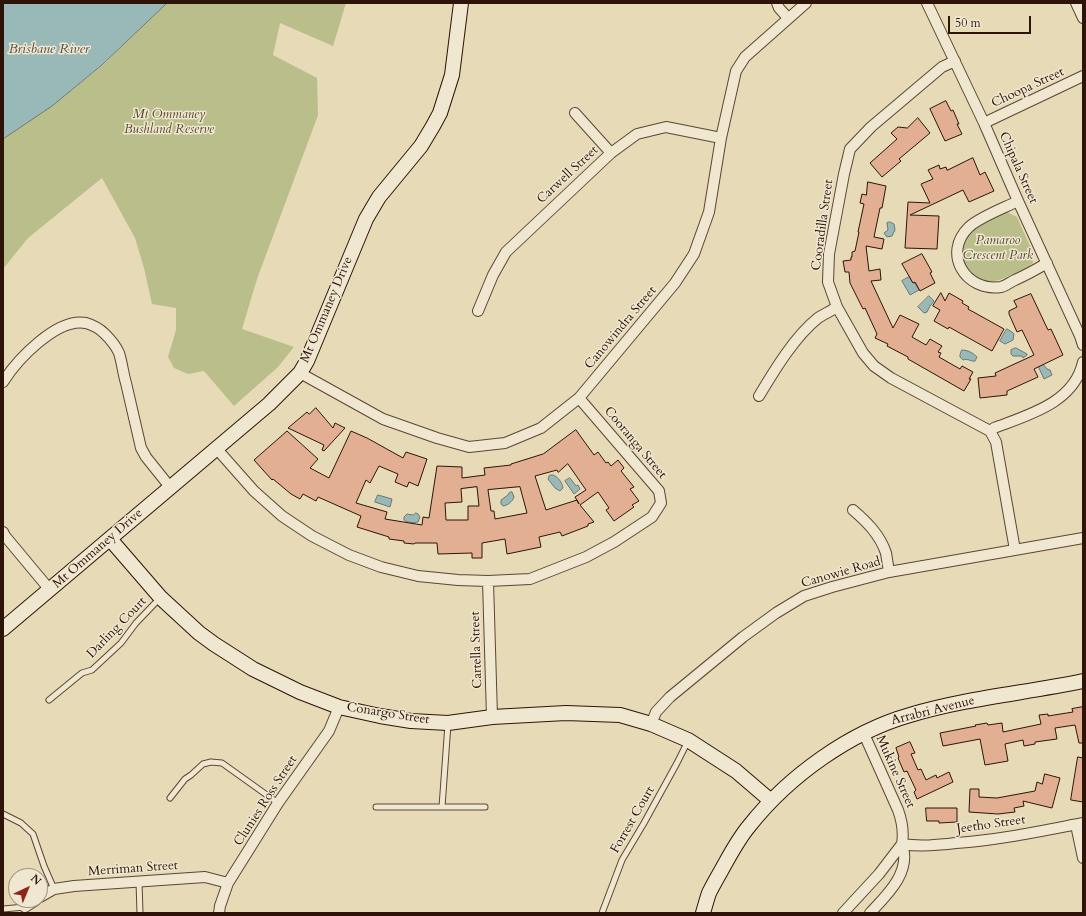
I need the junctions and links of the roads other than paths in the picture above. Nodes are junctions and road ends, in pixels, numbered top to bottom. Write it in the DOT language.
graph roads {
  1 [pos="461,3"];
  2 [pos="777,3"];
  3 [pos="806,3"];
  4 [pos="927,3"];
  5 [pos="1076,3"];
  6 [pos="788,18"];
  7 [pos="1083,18"];
  8 [pos="955,62"];
  9 [pos="1083,76"];
  10 [pos="575,114"];
  11 [pos="984,123"];
  12 [pos="721,138"];
  13 [pos="611,153"];
  14 [pos="1018,201"];
  15 [pos="1048,263"];
  16 [pos="837,307"];
  17 [pos="478,311"];
  18 [pos="1083,345"];
  19 [pos="1083,362"];
  20 [pos="300,373"];
  21 [pos="3,382"];
  22 [pos="759,396"];
  23 [pos="579,398"];
  24 [pos="990,431"];
  25 [pos="216,448"];
  26 [pos="170,487"];
  27 [pos="853,510"];
  28 [pos="3,532"];
  29 [pos="1083,538"];
  30 [pos="110,539"];
  31 [pos="1015,550"];
  32 [pos="889,572"];
  33 [pos="488,582"];
  34 [pos="50,590"];
  35 [pos="161,598"];
  36 [pos="3,629"];
  37 [pos="1083,681"];
  38 [pos="49,700"];
  39 [pos="339,707"];
  40 [pos="492,717"];
  41 [pos="448,723"];
  42 [pos="651,724"];
  43 [pos="864,734"];
  44 [pos="688,740"];
  45 [pos="170,798"];
  46 [pos="771,801"];
  47 [pos="278,803"];
  48 [pos="376,807"];
  49 [pos="442,807"];
  50 [pos="486,807"];
  51 [pos="3,814"];
  52 [pos="1080,824"];
  53 [pos="902,844"];
  54 [pos="1083,858"];
  55 [pos="139,882"];
  56 [pos="228,883"];
  57 [pos="54,890"];
  58 [pos="48,893"];
  59 [pos="14,908"];
  60 [pos="3,909"];
  61 [pos="140,913"];
  62 [pos="219,913"];
  63 [pos="602,913"];
  64 [pos="703,913"];
  65 [pos="843,913"];
  66 [pos="870,913"];
  1 -- 20 [label="street, Mt Ommaney Drive"];
  2 -- 6 [label="street"];
  3 -- 6 [label="street, Canowindra Street"];
  4 -- 8 [label="street, Chipala Street"];
  5 -- 7 [label="street"];
  6 -- 12 [label="street, Canowindra Street"];
  8 -- 11 [label="street, Chipala Street"];
  8 -- 16 [label="street, Cooradilla Street"];
  9 -- 11 [label="street, Choopa Street"];
  10 -- 13 [label="street"];
  11 -- 14 [label="street, Chipala Street"];
  12 -- 13 [label="street, Carwell Street"];
  12 -- 23 [label="street, Canowindra Street"];
  13 -- 17 [label="street, Carwell Street"];
  14 -- 15 [label="street, Chipala Street"];
  14 -- 15 [label="street"];
  15 -- 18 [label="street, Chipala Street"];
  16 -- 22 [label="street"];
  16 -- 24 [label="street, Cooradilla Street"];
  19 -- 24 [label="street"];
  20 -- 23 [label="street, Canowindra Street"];
  20 -- 25 [label="street, Mt Ommaney Drive"];
  21 -- 26 [label="street"];
  23 -- 33 [label="street, Cooranga Street"];
  24 -- 31 [label="street"];
  25 -- 26 [label="street, Mt Ommaney Drive"];
  25 -- 33 [label="street, Cooranga Street"];
  26 -- 30 [label="street, Mt Ommaney Drive"];
  27 -- 32 [label="street"];
  28 -- 34 [label="street"];
  29 -- 31 [label="street, Canowie Road"];
  30 -- 34 [label="street, Mt Ommaney Drive"];
  30 -- 35 [label="street, Conargo Street"];
  31 -- 32 [label="street, Canowie Road"];
  32 -- 42 [label="street, Canowie Road"];
  33 -- 40 [label="street, Cartella Street"];
  34 -- 36 [label="street, Mt Ommaney Drive"];
  35 -- 38 [label="lane, Darling Court"];
  35 -- 39 [label="street, Conargo Street"];
  37 -- 43 [label="street, Arrabri Avenue"];
  39 -- 41 [label="street, Conargo Street"];
  39 -- 47 [label="street, Clunies Ross Street"];
  40 -- 41 [label="street, Conargo Street"];
  40 -- 42 [label="street, Conargo Street"];
  41 -- 49 [label="lane"];
  42 -- 44 [label="street, Conargo Street"];
  43 -- 46 [label="street, Arrabri Avenue"];
  43 -- 53 [label="street, Mukine Street"];
  44 -- 46 [label="street, Conargo Street"];
  44 -- 63 [label="lane, Forrest Court"];
  45 -- 47 [label="lane"];
  46 -- 64 [label="street, Arrabri Avenue"];
  47 -- 56 [label="street, Clunies Ross Street"];
  48 -- 49 [label="lane"];
  49 -- 50 [label="lane"];
  51 -- 57 [label="lane"];
  52 -- 53 [label="street, Jeetho Street"];
  52 -- 54 [label="street"];
  53 -- 65 [label="street"];
  53 -- 66 [label="street, Mukine Street"];
  55 -- 56 [label="street, Merriman Street"];
  55 -- 57 [label="street, Merriman Street"];
  55 -- 61 [label="lane"];
  56 -- 62 [label="street, Clunies Ross Street"];
  57 -- 58 [label="street, Merriman Street"];
  59 -- 60 [label="lane"];
}
